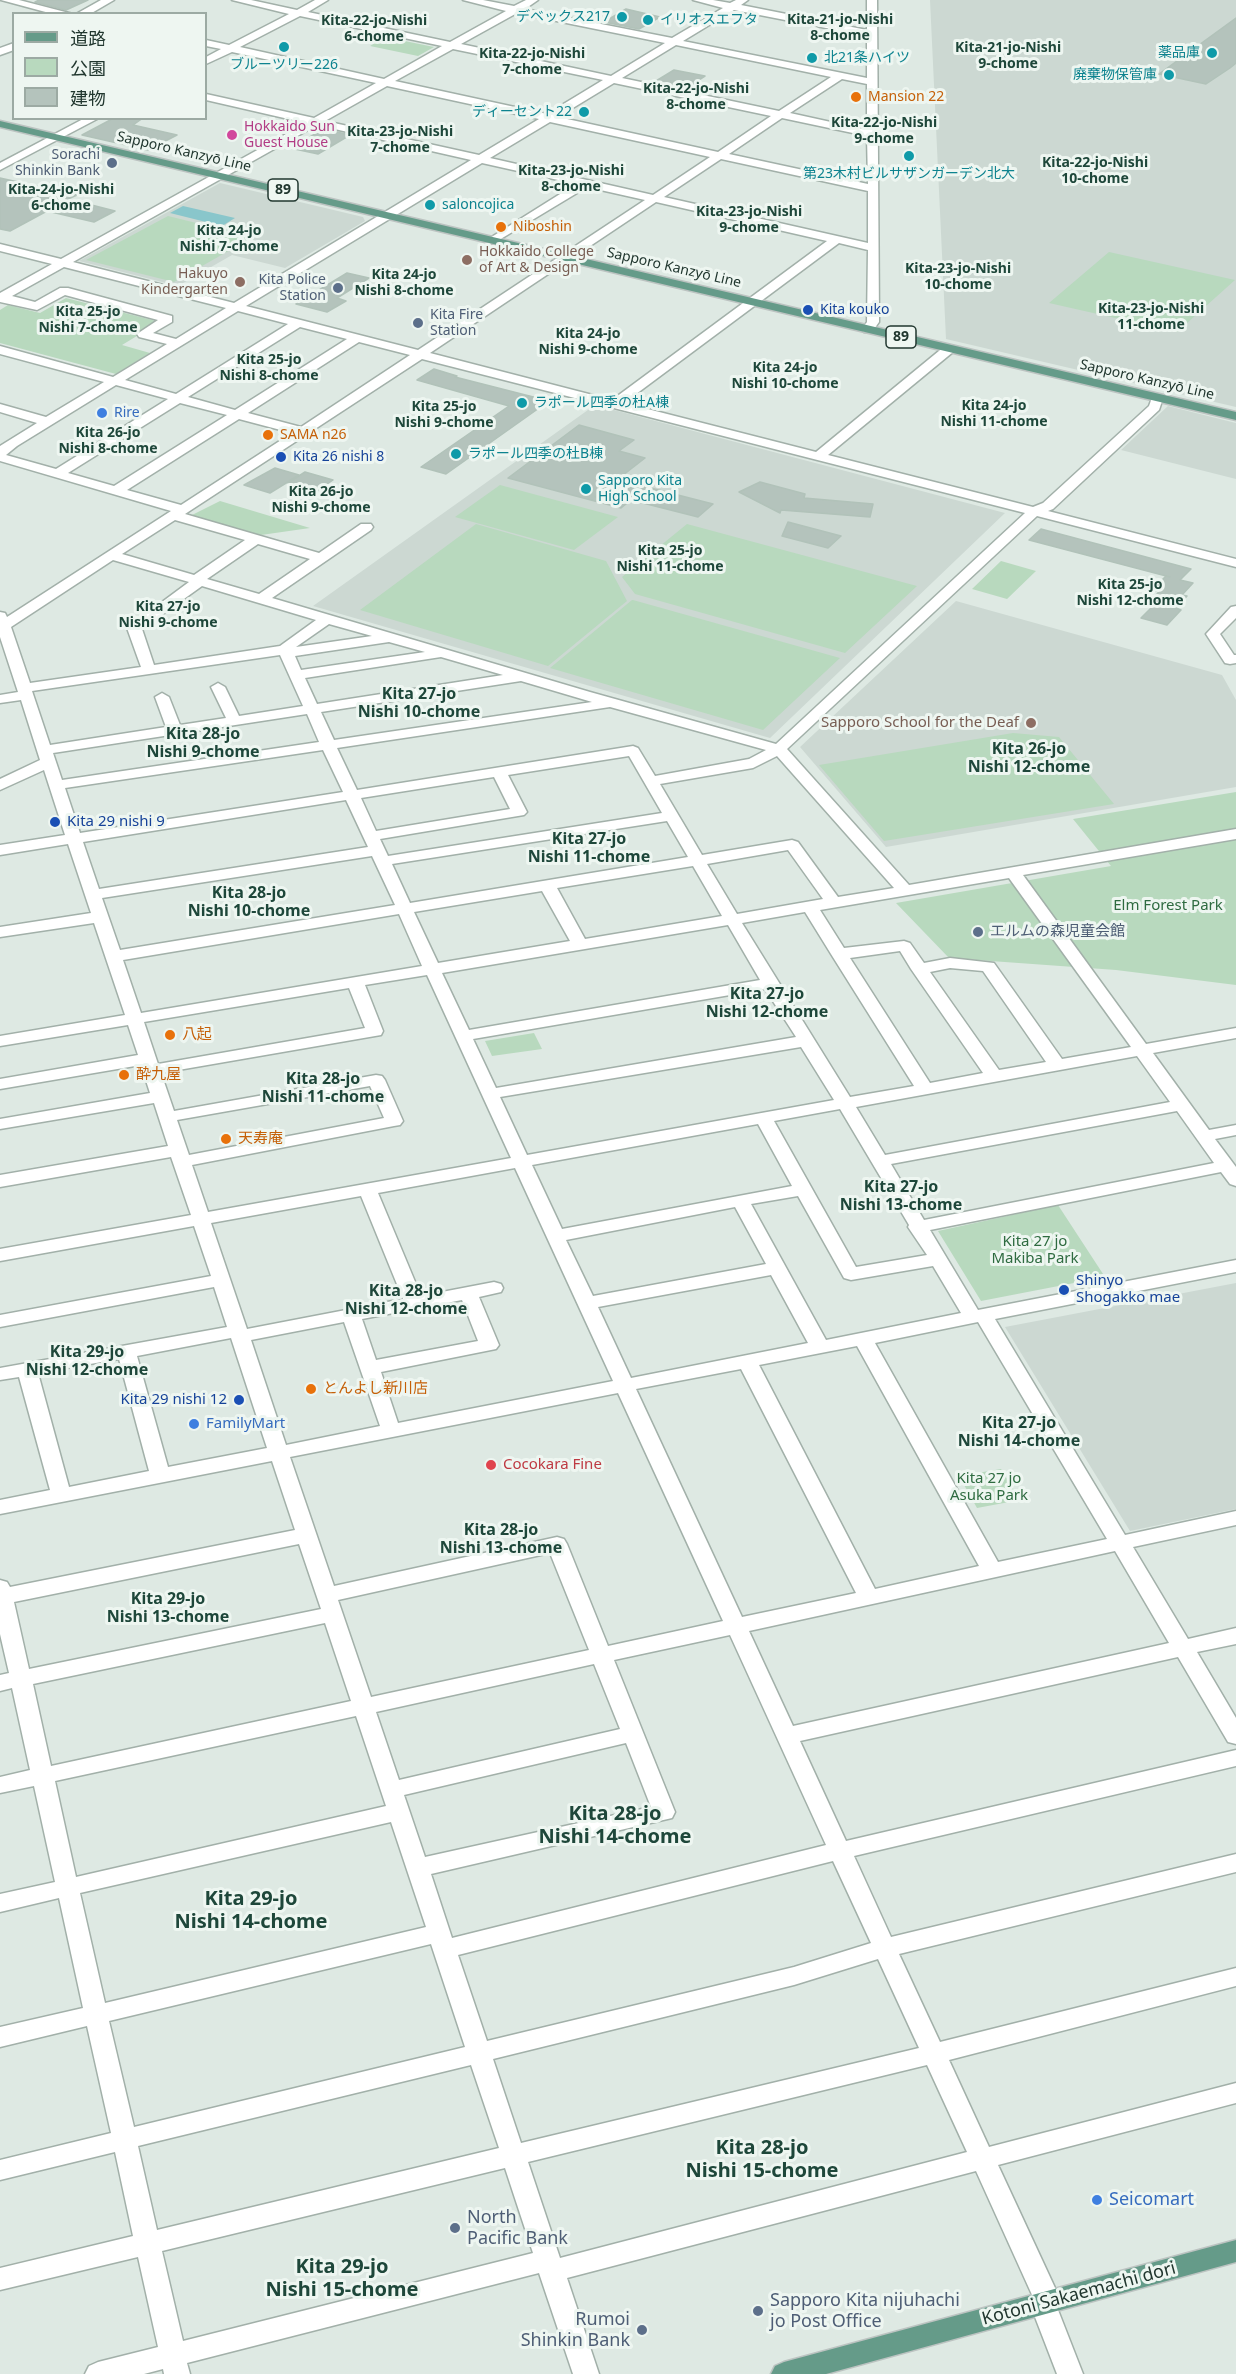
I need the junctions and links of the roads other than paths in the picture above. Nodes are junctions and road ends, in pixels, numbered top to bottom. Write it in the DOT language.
graph roads {
  1 [pos="6,0"];
  2 [pos="109,0"];
  3 [pos="237,0"];
  4 [pos="323,0"];
  5 [pos="468,0"];
  6 [pos="533,0"];
  7 [pos="698,0"];
  8 [pos="743,0"];
  9 [pos="872,0"];
  10 [pos="732,7"];
  11 [pos="516,10"];
  12 [pos="59,12"];
  13 [pos="85,12"];
  14 [pos="298,13"];
  15 [pos="872,34"];
  16 [pos="674,42"];
  17 [pos="207,43"];
  18 [pos="452,45"];
  19 [pos="229,48"];
  20 [pos="207,60"];
  21 [pos="839,76"];
  22 [pos="613,79"];
  23 [pos="385,82"];
  24 [pos="872,82"];
  25 [pos="207,97"];
  26 [pos="781,115"];
  27 [pos="549,118"];
  28 [pos="90,120"];
  29 [pos="315,122"];
  30 [pos="0,123"];
  31 [pos="872,134"];
  32 [pos="58,137"];
  33 [pos="719,155"];
  34 [pos="481,159"];
  35 [pos="0,167"];
  36 [pos="219,175"];
  37 [pos="585,183"];
  38 [pos="873,189"];
  39 [pos="654,198"];
  40 [pos="388,215"];
  41 [pos="494,240"];
  42 [pos="836,240"];
  43 [pos="0,247"];
  44 [pos="874,248"];
  45 [pos="566,257"];
  46 [pos="62,263"];
  47 [pos="0,297"];
  48 [pos="753,302"];
  49 [pos="237,307"];
  50 [pos="298,323"];
  51 [pos="868,329"];
  52 [pos="357,338"];
  53 [pos="178,343"];
  54 [pos="949,348"];
  55 [pos="0,350"];
  56 [pos="421,354"];
  57 [pos="115,381"];
  58 [pos="178,398"];
  59 [pos="1157,398"];
  60 [pos="614,404"];
  61 [pos="0,408"];
  62 [pos="237,414"];
  63 [pos="1236,416"];
  64 [pos="48,422"];
  65 [pos="303,432"];
  66 [pos="0,455"];
  67 [pos="819,456"];
  68 [pos="57,474"];
  69 [pos="116,491"];
  70 [pos="1035,511"];
  71 [pos="178,512"];
  72 [pos="366,527"];
  73 [pos="256,539"];
  74 [pos="111,555"];
  75 [pos="320,558"];
  76 [pos="1236,563"];
  77 [pos="198,581"];
  78 [pos="261,599"];
  79 [pos="1236,610"];
  80 [pos="326,619"];
  81 [pos="2,630"];
  82 [pos="392,638"];
  83 [pos="286,652"];
  84 [pos="443,654"];
  85 [pos="1236,659"];
  86 [pos="149,670"];
  87 [pos="297,675"];
  88 [pos="522,677"];
  89 [pos="219,687"];
  90 [pos="25,692"];
  91 [pos="162,697"];
  92 [pos="0,699"];
  93 [pos="613,703"];
  94 [pos="312,708"];
  95 [pos="234,720"];
  96 [pos="174,729"];
  97 [pos="329,744"];
  98 [pos="779,749"];
  99 [pos="46,756"];
  100 [pos="498,772"];
  101 [pos="651,781"];
  102 [pos="0,785"];
  103 [pos="56,785"];
  104 [pos="352,795"];
  105 [pos="671,816"];
  106 [pos="1236,834"];
  107 [pos="74,839"];
  108 [pos="377,849"];
  109 [pos="0,850"];
  110 [pos="698,861"];
  111 [pos="1012,872"];
  112 [pos="547,885"];
  113 [pos="906,891"];
  114 [pos="93,895"];
  115 [pos="834,903"];
  116 [pos="810,907"];
  117 [pos="404,908"];
  118 [pos="100,917"];
  119 [pos="733,919"];
  120 [pos="0,932"];
  121 [pos="580,945"];
  122 [pos="839,954"];
  123 [pos="115,956"];
  124 [pos="432,969"];
  125 [pos="919,969"];
  126 [pos="355,982"];
  127 [pos="770,983"];
  128 [pos="134,1019"];
  129 [pos="1236,1033"];
  130 [pos="463,1036"];
  131 [pos="0,1041"];
  132 [pos="805,1041"];
  133 [pos="1141,1050"];
  134 [pos="149,1064"];
  135 [pos="1057,1065"];
  136 [pos="994,1076"];
  137 [pos="0,1084"];
  138 [pos="925,1089"];
  139 [pos="490,1094"];
  140 [pos="160,1097"];
  141 [pos="845,1103"];
  142 [pos="1181,1106"];
  143 [pos="166,1117"];
  144 [pos="763,1118"];
  145 [pos="0,1124"];
  146 [pos="1236,1130"];
  147 [pos="1204,1136"];
  148 [pos="180,1156"];
  149 [pos="521,1161"];
  150 [pos="879,1161"];
  151 [pos="1231,1173"];
  152 [pos="0,1181"];
  153 [pos="367,1189"];
  154 [pos="803,1189"];
  155 [pos="740,1200"];
  156 [pos="201,1218"];
  157 [pos="917,1227"];
  158 [pos="555,1236"];
  159 [pos="0,1255"];
  160 [pos="937,1259"];
  161 [pos="1236,1266"];
  162 [pos="777,1268"];
  163 [pos="221,1280"];
  164 [pos="494,1288"];
  165 [pos="468,1292"];
  166 [pos="414,1302"];
  167 [pos="586,1303"];
  168 [pos="351,1314"];
  169 [pos="978,1316"];
  170 [pos="0,1321"];
  171 [pos="239,1334"];
  172 [pos="863,1339"];
  173 [pos="820,1347"];
  174 [pos="126,1351"];
  175 [pos="747,1361"];
  176 [pos="370,1368"];
  177 [pos="27,1369"];
  178 [pos="0,1374"];
  179 [pos="624,1385"];
  180 [pos="392,1431"];
  181 [pos="279,1453"];
  182 [pos="160,1476"];
  183 [pos="61,1495"];
  184 [pos="0,1507"];
  185 [pos="1236,1518"];
  186 [pos="306,1535"];
  187 [pos="1120,1544"];
  188 [pos="993,1572"];
  189 [pos="1,1594"];
  190 [pos="869,1598"];
  191 [pos="329,1605"];
  192 [pos="736,1627"];
  193 [pos="1236,1636"];
  194 [pos="1183,1647"];
  195 [pos="602,1656"];
  196 [pos="10,1681"];
  197 [pos="364,1707"];
  198 [pos="631,1734"];
  199 [pos="786,1736"];
  200 [pos="1236,1736"];
  201 [pos="1236,1758"];
  202 [pos="42,1776"];
  203 [pos="0,1785"];
  204 [pos="391,1790"];
  205 [pos="398,1812"];
  206 [pos="839,1851"];
  207 [pos="1236,1863"];
  208 [pos="417,1868"];
  209 [pos="68,1888"];
  210 [pos="0,1903"];
  211 [pos="441,1941"];
  212 [pos="884,1948"];
  213 [pos="1236,1977"];
  214 [pos="96,2013"];
  215 [pos="0,2037"];
  216 [pos="478,2053"];
  217 [pos="933,2054"];
  218 [pos="1236,2093"];
  219 [pos="125,2140"];
  220 [pos="513,2156"];
  221 [pos="982,2159"];
  222 [pos="0,2170"];
  223 [pos="148,2242"];
  224 [pos="1236,2251"];
  225 [pos="549,2265"];
  226 [pos="0,2279"];
  227 [pos="1046,2303"];
  228 [pos="175,2364"];
  229 [pos="98,2374"];
  230 [pos="586,2374"];
  231 [pos="784,2374"];
  232 [pos="1071,2374"];
  1 -- 12 [label="street"];
  2 -- 13 [label="street"];
  3 -- 14 [label="street"];
  4 -- 14 [label="street"];
  5 -- 11 [label="street"];
  6 -- 11 [label="street"];
  7 -- 10 [label="street"];
  8 -- 10 [label="street"];
  9 -- 15 [label="street"];
  10 -- 15 [label="street"];
  10 -- 16 [label="street"];
  11 -- 16 [label="street"];
  11 -- 18 [label="street"];
  14 -- 18 [label="street"];
  14 -- 19 [label="street"];
  15 -- 24 [label="street"];
  16 -- 21 [label="street"];
  16 -- 22 [label="street"];
  17 -- 19 [label="street"];
  18 -- 22 [label="street"];
  18 -- 23 [label="street"];
  19 -- 20 [label="street"];
  19 -- 23 [label="street"];
  21 -- 24 [label="street"];
  21 -- 26 [label="street"];
  22 -- 26 [label="street"];
  22 -- 27 [label="street"];
  23 -- 27 [label="street"];
  23 -- 29 [label="street"];
  24 -- 31 [label="street"];
  25 -- 29 [label="street"];
  26 -- 31 [label="street"];
  26 -- 33 [label="street"];
  27 -- 33 [label="street"];
  27 -- 34 [label="street"];
  28 -- 32 [label="street"];
  29 -- 34 [label="street"];
  29 -- 36 [label="street"];
  30 -- 32 [label="main road, Sapporo Kanzyō Line / 89"];
  31 -- 38 [label="street"];
  32 -- 35 [label="street"];
  32 -- 36 [label="main road, Sapporo Kanzyō Line / 89"];
  33 -- 38 [label="street"];
  33 -- 39 [label="street"];
  34 -- 37 [label="street"];
  34 -- 40 [label="street"];
  36 -- 40 [label="main road, Sapporo Kanzyō Line / 89"];
  36 -- 46 [label="street"];
  37 -- 39 [label="street"];
  37 -- 41 [label="street"];
  38 -- 44 [label="street"];
  39 -- 42 [label="street"];
  39 -- 45 [label="street"];
  40 -- 41 [label="main road, Sapporo Kanzyō Line / 89"];
  40 -- 49 [label="street"];
  41 -- 45 [label="main road, Sapporo Kanzyō Line / 89"];
  42 -- 44 [label="street"];
  42 -- 48 [label="street"];
  43 -- 46 [label="street"];
  44 -- 51 [label="street"];
  45 -- 48 [label="main road, Sapporo Kanzyō Line / 89"];
  45 -- 56 [label="street"];
  46 -- 47 [label="street"];
  46 -- 49 [label="street"];
  47 -- 53 [label="street"];
  48 -- 51 [label="main road, Sapporo Kanzyō Line / 89"];
  48 -- 60 [label="street"];
  49 -- 50 [label="street"];
  49 -- 53 [label="street"];
  50 -- 52 [label="street"];
  50 -- 58 [label="street"];
  51 -- 54 [label="main road, Sapporo Kanzyō Line / 89"];
  52 -- 56 [label="street"];
  52 -- 62 [label="street"];
  53 -- 57 [label="street"];
  54 -- 59 [label="main road, Sapporo Kanzyō Line / 89"];
  54 -- 67 [label="street"];
  55 -- 57 [label="street"];
  56 -- 60 [label="street"];
  56 -- 65 [label="street"];
  57 -- 58 [label="street"];
  57 -- 64 [label="street"];
  58 -- 62 [label="street"];
  58 -- 68 [label="street"];
  59 -- 63 [label="main road, Sapporo Kanzyō Line / 89"];
  59 -- 70 [label="street"];
  60 -- 67 [label="street"];
  61 -- 64 [label="street"];
  62 -- 65 [label="street"];
  62 -- 69 [label="street"];
  64 -- 66 [label="street"];
  65 -- 71 [label="street"];
  66 -- 68 [label="street"];
  67 -- 70 [label="street"];
  68 -- 69 [label="street"];
  69 -- 71 [label="street"];
  70 -- 76 [label="street"];
  70 -- 98 [label="street"];
  71 -- 73 [label="street"];
  71 -- 74 [label="street"];
  72 -- 75 [label="street"];
  73 -- 75 [label="street"];
  73 -- 77 [label="street"];
  74 -- 77 [label="street"];
  74 -- 81 [label="street"];
  75 -- 78 [label="street"];
  77 -- 78 [label="street"];
  77 -- 86 [label="street"];
  78 -- 80 [label="street"];
  79 -- 85 [label="street"];
  80 -- 82 [label="street"];
  80 -- 83 [label="street"];
  81 -- 90 [label="street"];
  82 -- 83 [label="street"];
  82 -- 84 [label="street"];
  83 -- 86 [label="street"];
  83 -- 87 [label="street"];
  84 -- 87 [label="street"];
  84 -- 88 [label="street"];
  86 -- 90 [label="street"];
  87 -- 94 [label="street"];
  88 -- 93 [label="street"];
  88 -- 94 [label="street"];
  89 -- 95 [label="street"];
  90 -- 92 [label="street"];
  90 -- 99 [label="street"];
  91 -- 96 [label="street"];
  93 -- 97 [label="street"];
  93 -- 98 [label="street"];
  94 -- 95 [label="street"];
  94 -- 97 [label="street"];
  95 -- 96 [label="street"];
  96 -- 99 [label="street"];
  97 -- 103 [label="street"];
  97 -- 104 [label="street"];
  98 -- 101 [label="street"];
  98 -- 113 [label="street"];
  99 -- 102 [label="street"];
  99 -- 103 [label="street"];
  100 -- 101 [label="street"];
  100 -- 104 [label="street"];
  100 -- 108 [label="street"];
  101 -- 105 [label="street"];
  103 -- 107 [label="street"];
  104 -- 107 [label="street"];
  104 -- 108 [label="street"];
  105 -- 108 [label="street"];
  105 -- 110 [label="street"];
  106 -- 111 [label="street"];
  107 -- 109 [label="street"];
  107 -- 114 [label="street"];
  108 -- 114 [label="street"];
  108 -- 117 [label="street"];
  110 -- 112 [label="street"];
  110 -- 115 [label="street"];
  110 -- 119 [label="street"];
  111 -- 113 [label="street"];
  111 -- 133 [label="street"];
  112 -- 117 [label="street"];
  112 -- 121 [label="street"];
  113 -- 115 [label="street"];
  114 -- 118 [label="street"];
  115 -- 116 [label="street"];
  116 -- 119 [label="street"];
  116 -- 122 [label="street"];
  117 -- 123 [label="street"];
  117 -- 124 [label="street"];
  118 -- 120 [label="street"];
  118 -- 123 [label="street"];
  119 -- 121 [label="street"];
  119 -- 127 [label="street"];
  121 -- 124 [label="street"];
  122 -- 125 [label="street"];
  122 -- 138 [label="street"];
  123 -- 128 [label="street"];
  124 -- 126 [label="street"];
  124 -- 130 [label="street"];
  125 -- 135 [label="street"];
  125 -- 136 [label="street"];
  126 -- 128 [label="street"];
  126 -- 134 [label="street"];
  127 -- 130 [label="street"];
  127 -- 132 [label="street"];
  128 -- 131 [label="street"];
  128 -- 134 [label="street"];
  129 -- 133 [label="street"];
  130 -- 139 [label="street"];
  132 -- 139 [label="street"];
  132 -- 141 [label="street"];
  133 -- 135 [label="street"];
  133 -- 142 [label="street"];
  134 -- 137 [label="street"];
  134 -- 140 [label="street"];
  135 -- 136 [label="street"];
  136 -- 138 [label="street"];
  138 -- 141 [label="street"];
  139 -- 149 [label="street"];
  140 -- 143 [label="street"];
  140 -- 145 [label="street"];
  141 -- 144 [label="street"];
  141 -- 150 [label="street"];
  142 -- 147 [label="street"];
  142 -- 150 [label="street"];
  143 -- 148 [label="street"];
  143 -- 148 [label="street"];
  144 -- 149 [label="street"];
  144 -- 154 [label="street"];
  146 -- 147 [label="street"];
  147 -- 151 [label="street"];
  148 -- 152 [label="street"];
  148 -- 156 [label="street"];
  149 -- 153 [label="street"];
  149 -- 158 [label="street"];
  150 -- 157 [label="street"];
  151 -- 157 [label="street"];
  153 -- 156 [label="street"];
  153 -- 166 [label="street"];
  154 -- 155 [label="street"];
  154 -- 160 [label="street"];
  155 -- 158 [label="street"];
  155 -- 162 [label="street"];
  156 -- 159 [label="street"];
  156 -- 163 [label="street"];
  157 -- 160 [label="street"];
  158 -- 167 [label="street"];
  160 -- 169 [label="street"];
  161 -- 169 [label="street"];
  162 -- 167 [label="street"];
  162 -- 173 [label="street"];
  163 -- 170 [label="street"];
  163 -- 171 [label="street"];
  164 -- 165 [label="street"];
  165 -- 166 [label="street"];
  165 -- 176 [label="street"];
  166 -- 168 [label="street"];
  167 -- 179 [label="street"];
  168 -- 171 [label="street"];
  168 -- 176 [label="street"];
  169 -- 172 [label="street"];
  169 -- 187 [label="street"];
  171 -- 174 [label="street"];
  171 -- 181 [label="street"];
  172 -- 173 [label="street"];
  172 -- 188 [label="street"];
  173 -- 175 [label="street"];
  174 -- 177 [label="street"];
  174 -- 182 [label="street"];
  175 -- 179 [label="street"];
  175 -- 190 [label="street"];
  176 -- 180 [label="street"];
  177 -- 178 [label="street"];
  177 -- 183 [label="street"];
  179 -- 180 [label="street"];
  179 -- 192 [label="street"];
  180 -- 181 [label="street"];
  181 -- 182 [label="street"];
  181 -- 186 [label="street"];
  182 -- 183 [label="street"];
  183 -- 184 [label="street"];
  185 -- 187 [label="street"];
  186 -- 189 [label="street"];
  186 -- 191 [label="street"];
  187 -- 188 [label="street"];
  187 -- 194 [label="street"];
  188 -- 190 [label="street"];
  189 -- 196 [label="street"];
  190 -- 192 [label="street"];
  191 -- 195 [label="street"];
  191 -- 196 [label="street"];
  191 -- 197 [label="street"];
  192 -- 195 [label="street"];
  192 -- 199 [label="street"];
  193 -- 194 [label="street"];
  194 -- 199 [label="street"];
  194 -- 200 [label="street"];
  195 -- 197 [label="street"];
  195 -- 198 [label="street"];
  196 -- 202 [label="street"];
  197 -- 202 [label="street"];
  197 -- 204 [label="street"];
  198 -- 204 [label="street"];
  198 -- 208 [label="street"];
  199 -- 206 [label="street"];
  201 -- 206 [label="street"];
  202 -- 203 [label="street"];
  202 -- 209 [label="street"];
  204 -- 205 [label="street"];
  205 -- 208 [label="street"];
  205 -- 209 [label="street"];
  206 -- 211 [label="street"];
  206 -- 212 [label="street"];
  207 -- 212 [label="street"];
  208 -- 211 [label="street"];
  209 -- 210 [label="street"];
  209 -- 214 [label="street"];
  211 -- 214 [label="street"];
  211 -- 216 [label="street"];
  212 -- 216 [label="street"];
  212 -- 217 [label="street"];
  213 -- 217 [label="street"];
  214 -- 215 [label="street"];
  214 -- 219 [label="street"];
  216 -- 219 [label="street"];
  216 -- 220 [label="street"];
  217 -- 220 [label="street"];
  217 -- 221 [label="street"];
  218 -- 221 [label="street"];
  219 -- 222 [label="street"];
  219 -- 223 [label="street"];
  220 -- 223 [label="street"];
  220 -- 225 [label="street"];
  221 -- 225 [label="street"];
  221 -- 227 [label="street"];
  223 -- 226 [label="street"];
  223 -- 228 [label="street"];
  224 -- 227 [label="main road, Kotoni Sakaemachi dori"];
  225 -- 228 [label="street"];
  225 -- 230 [label="street"];
  227 -- 231 [label="main road, Kotoni Sakaemachi dori"];
  227 -- 232 [label="street"];
  228 -- 229 [label="street"];
}
